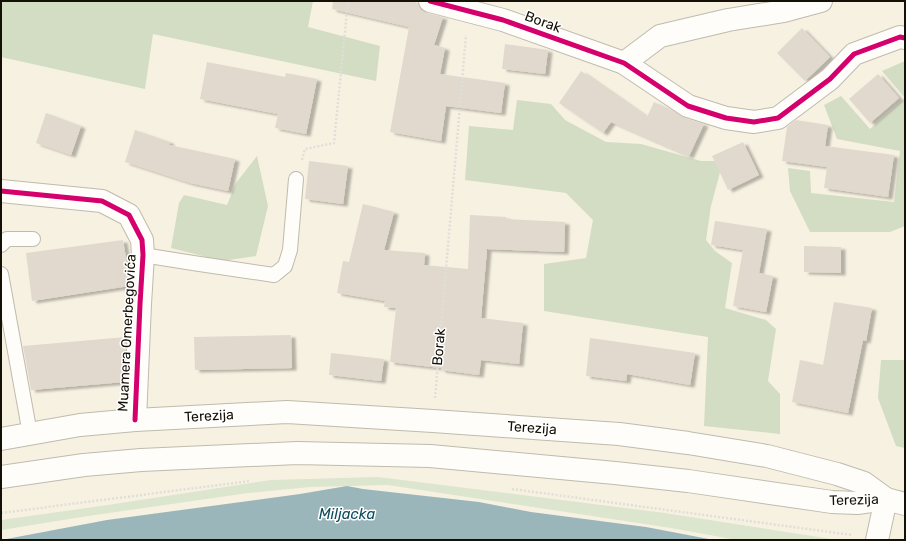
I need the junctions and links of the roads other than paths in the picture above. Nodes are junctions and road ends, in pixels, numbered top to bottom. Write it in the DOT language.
graph roads {
  1 [pos="430,1"];
  2 [pos="822,1"];
  3 [pos="905,38"];
  4 [pos="624,63"];
  5 [pos="296,180"];
  6 [pos="1,191"];
  7 [pos="33,239"];
  8 [pos="1,245"];
  9 [pos="144,255"];
  10 [pos="1,274"];
  11 [pos="135,420"];
  12 [pos="30,434"];
  13 [pos="1,439"];
  14 [pos="1,477"];
  15 [pos="895,502"];
  16 [pos="877,540"];
  1 -- 4 [label="main road, Borak"];
  2 -- 4 [label="main road"];
  3 -- 4 [label="main road, Borak"];
  5 -- 9 [label="lane"];
  6 -- 9 [label="main road, Muamera Omerbegovića"];
  7 -- 8 [label="lane"];
  9 -- 11 [label="main road, Muamera Omerbegovića"];
  10 -- 12 [label="lane"];
  11 -- 12 [label="main road, Terezija"];
  11 -- 15 [label="main road, Terezija"];
  12 -- 13 [label="main road, Terezija"];
  14 -- 15 [label="main road, Terezija"];
  15 -- 16 [label="main road"];
}
